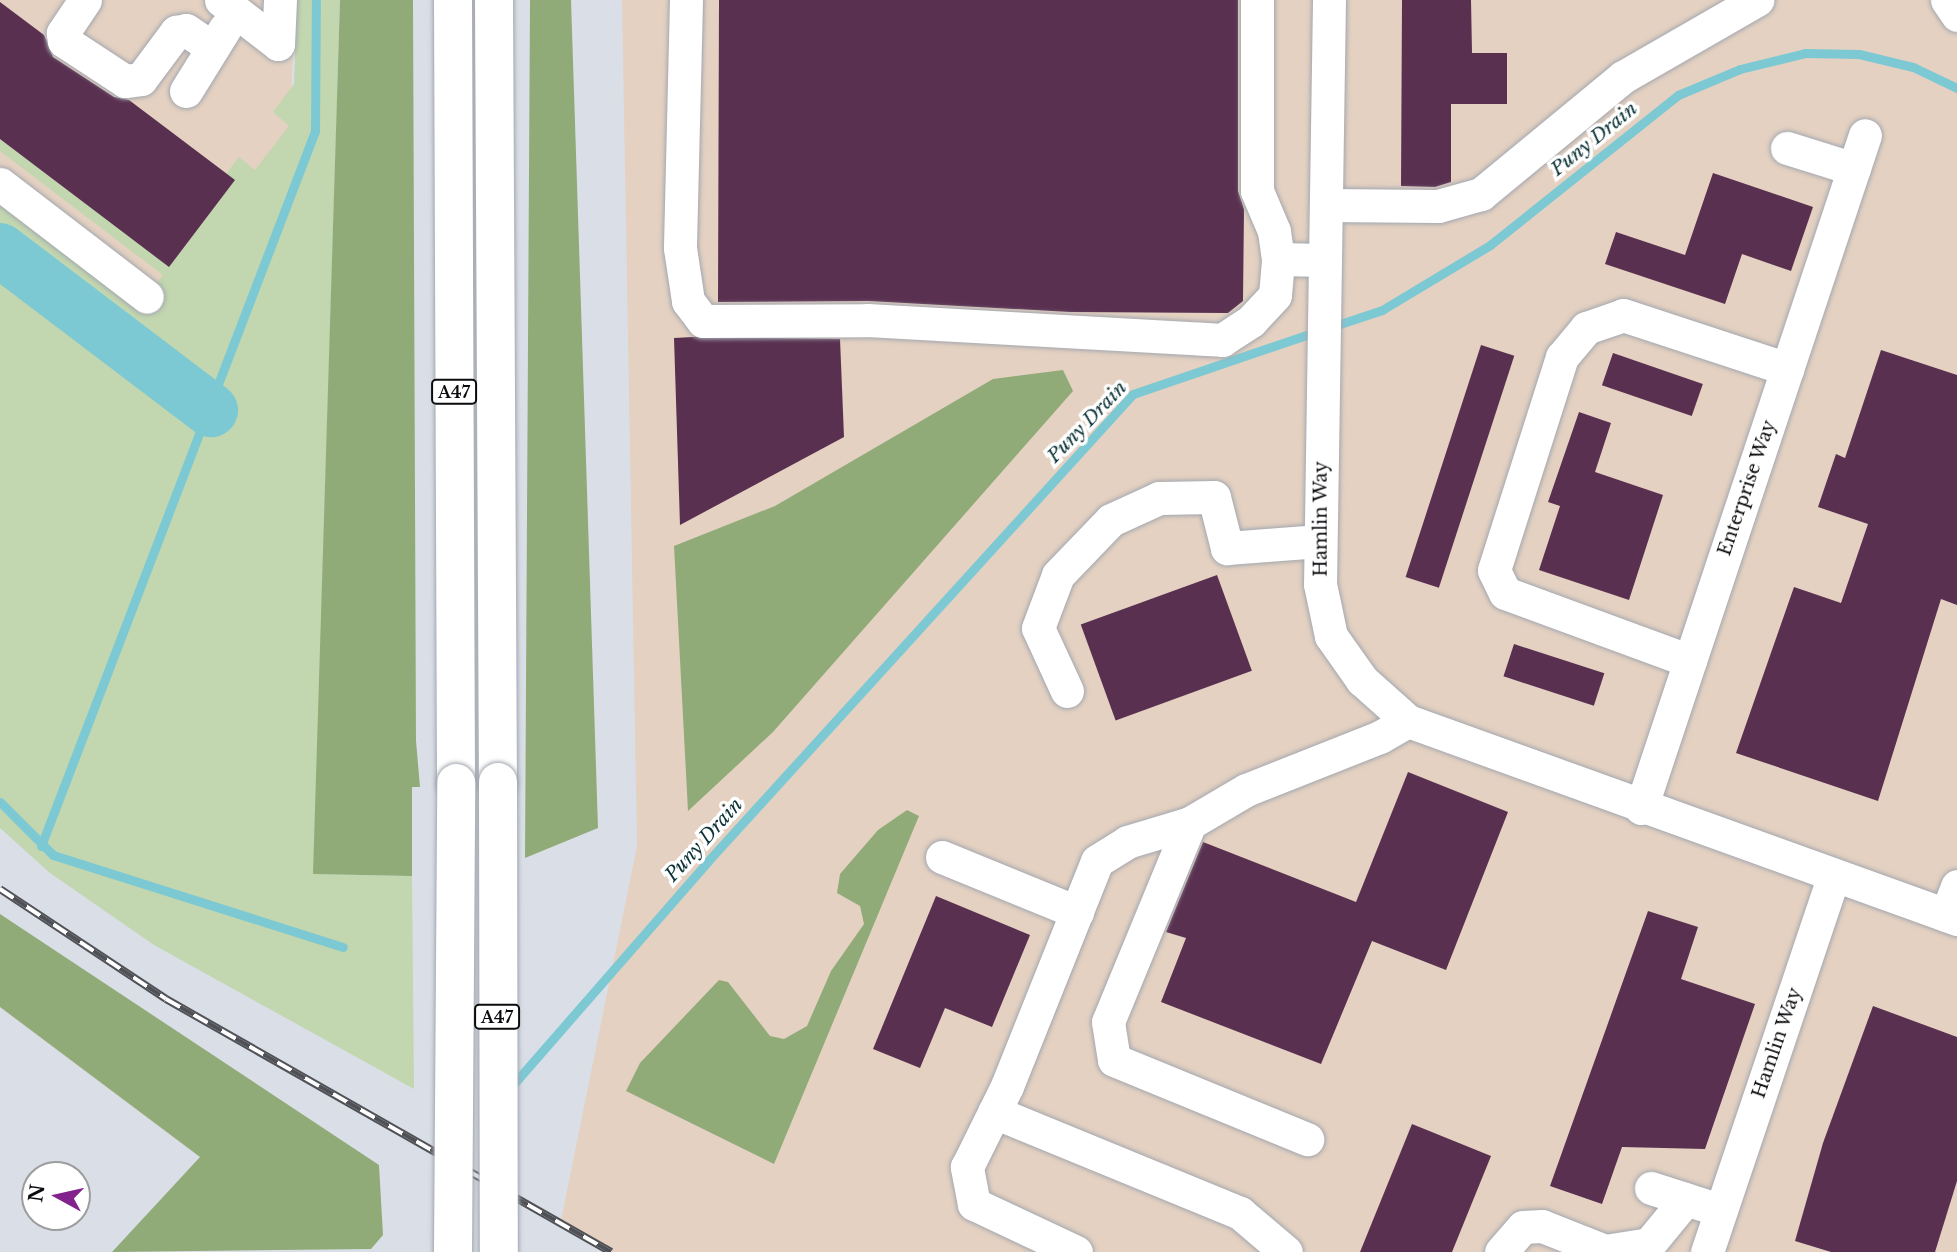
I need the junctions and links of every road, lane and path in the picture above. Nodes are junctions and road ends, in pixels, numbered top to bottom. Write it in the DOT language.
graph roads {
  1 [pos="85,0"];
  2 [pos="280,0"];
  3 [pos="453,0"];
  4 [pos="494,0"];
  5 [pos="686,0"];
  6 [pos="1257,0"];
  7 [pos="1329,0"];
  8 [pos="1757,0"];
  9 [pos="1947,0"];
  10 [pos="228,6"];
  11 [pos="1957,15"];
  12 [pos="213,48"];
  13 [pos="186,91"];
  14 [pos="1865,135"];
  15 [pos="1787,148"];
  16 [pos="1854,169"];
  17 [pos="0,184"];
  18 [pos="1326,205"];
  19 [pos="1278,259"];
  20 [pos="1325,260"];
  21 [pos="147,297"];
  22 [pos="1787,369"];
  23 [pos="1320,541"];
  24 [pos="1690,661"];
  25 [pos="1067,691"];
  26 [pos="1408,721"];
  27 [pos="1641,808"];
  28 [pos="1190,822"];
  29 [pos="942,857"];
  30 [pos="1834,875"];
  31 [pos="1953,907"];
  32 [pos="1077,912"];
  33 [pos="994,1112"];
  34 [pos="1307,1139"];
  35 [pos="1651,1188"];
  36 [pos="1686,1199"];
  37 [pos="1720,1210"];
  38 [pos="453,1252"];
  39 [pos="499,1252"];
  40 [pos="1076,1252"];
  41 [pos="1286,1252"];
  42 [pos="1501,1252"];
  43 [pos="1707,1252"];
  1 -- 12 [label="street"];
  2 -- 10 [label="street"];
  3 -- 38 [label="highway, A47, bridge"];
  4 -- 39 [label="highway, A47, bridge"];
  5 -- 19 [label="street"];
  6 -- 19 [label="street"];
  7 -- 18 [label="street, Hamlin Way"];
  8 -- 18 [label="street"];
  9 -- 11 [label="street"];
  10 -- 12 [label="street"];
  12 -- 13 [label="street"];
  14 -- 16 [label="street, Enterprise Way"];
  15 -- 16 [label="street"];
  16 -- 22 [label="street, Enterprise Way"];
  17 -- 21 [label="street"];
  18 -- 20 [label="street, Hamlin Way"];
  19 -- 20 [label="street"];
  20 -- 23 [label="street, Hamlin Way"];
  22 -- 24 [label="street, Enterprise Way"];
  22 -- 24 [label="street"];
  23 -- 25 [label="street"];
  23 -- 26 [label="street, Hamlin Way"];
  24 -- 27 [label="street, Enterprise Way"];
  26 -- 27 [label="street, Hamlin Way"];
  26 -- 28 [label="street"];
  27 -- 30 [label="street, Hamlin Way"];
  28 -- 32 [label="street"];
  28 -- 34 [label="street"];
  29 -- 32 [label="street"];
  30 -- 31 [label="street, Hamlin Way"];
  30 -- 37 [label="street, Hamlin Way"];
  32 -- 33 [label="street"];
  33 -- 40 [label="street"];
  33 -- 41 [label="street"];
  35 -- 36 [label="street"];
  36 -- 37 [label="street"];
  36 -- 42 [label="street"];
  37 -- 43 [label="street, Hamlin Way"];
}
